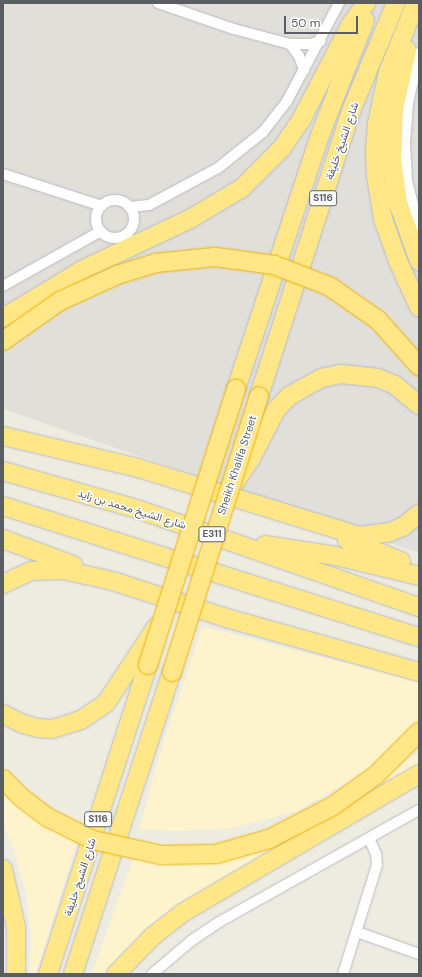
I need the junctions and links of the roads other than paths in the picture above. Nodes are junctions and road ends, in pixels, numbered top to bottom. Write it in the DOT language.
graph roads {
  1 [pos="158,3"];
  2 [pos="339,3"];
  3 [pos="366,3"];
  4 [pos="373,3"];
  5 [pos="396,3"];
  6 [pos="416,3"];
  7 [pos="320,41"];
  8 [pos="290,44"];
  9 [pos="419,54"];
  10 [pos="304,70"];
  11 [pos="417,75"];
  12 [pos="419,98"];
  13 [pos="408,103"];
  14 [pos="3,174"];
  15 [pos="102,206"];
  16 [pos="129,207"];
  17 [pos="419,228"];
  18 [pos="101,231"];
  19 [pos="419,261"];
  20 [pos="3,286"];
  21 [pos="419,307"];
  22 [pos="3,318"];
  23 [pos="3,341"];
  24 [pos="419,366"];
  25 [pos="259,396"];
  26 [pos="419,405"];
  27 [pos="3,436"];
  28 [pos="3,471"];
  29 [pos="230,488"];
  30 [pos="3,506"];
  31 [pos="270,509"];
  32 [pos="419,514"];
  33 [pos="3,539"];
  34 [pos="230,540"];
  35 [pos="419,569"];
  36 [pos="419,576"];
  37 [pos="112,582"];
  38 [pos="3,584"];
  39 [pos="419,606"];
  40 [pos="419,637"];
  41 [pos="142,662"];
  42 [pos="419,672"];
  43 [pos="3,714"];
  44 [pos="419,732"];
  45 [pos="419,774"];
  46 [pos="3,778"];
  47 [pos="419,810"];
  48 [pos="369,838"];
  49 [pos="3,869"];
  50 [pos="357,932"];
  51 [pos="419,954"];
  52 [pos="16,974"];
  53 [pos="48,974"];
  54 [pos="73,974"];
  55 [pos="116,974"];
  56 [pos="152,974"];
  57 [pos="343,974"];
  1 -- 8 [label="street"];
  2 -- 7 [label="street"];
  3 -- 22 [label="highway"];
  4 -- 41 [label="highway, شارع الشيخ خليفة / S116, bridge"];
  5 -- 25 [label="highway, شارع الشيخ خليفة / S116"];
  6 -- 19 [label="highway"];
  6 -- 21 [label="highway"];
  7 -- 8 [label="street"];
  7 -- 10 [label="street"];
  8 -- 10 [label="street"];
  9 -- 11 [label="street"];
  10 -- 16 [label="street"];
  11 -- 13 [label="street"];
  12 -- 13 [label="street"];
  13 -- 17 [label="street"];
  14 -- 15 [label="street"];
  15 -- 16 [label="street"];
  15 -- 18 [label="street"];
  16 -- 18 [label="street"];
  18 -- 20 [label="street"];
  23 -- 24 [label="highway, bridge"];
  25 -- 29 [label="highway, Sheikh Khalifa Street / S116, bridge"];
  26 -- 29 [label="highway"];
  27 -- 31 [label="highway"];
  28 -- 34 [label="highway, شارع الشيخ محمد بن زايد / E311"];
  29 -- 54 [label="highway, Sheikh Khalifa Street / S116, bridge"];
  30 -- 40 [label="highway"];
  31 -- 32 [label="highway"];
  31 -- 35 [label="highway"];
  33 -- 37 [label="highway"];
  34 -- 36 [label="highway"];
  34 -- 39 [label="highway, شارع الشيخ محمد بن زايد / E311"];
  37 -- 38 [label="highway"];
  37 -- 42 [label="highway"];
  41 -- 43 [label="highway"];
  41 -- 53 [label="highway, شارع الشيخ خليفة / S116"];
  44 -- 46 [label="highway, bridge"];
  45 -- 55 [label="highway"];
  47 -- 48 [label="street"];
  48 -- 50 [label="street"];
  48 -- 56 [label="street"];
  49 -- 52 [label="highway"];
  50 -- 51 [label="street"];
  50 -- 57 [label="street"];
}
